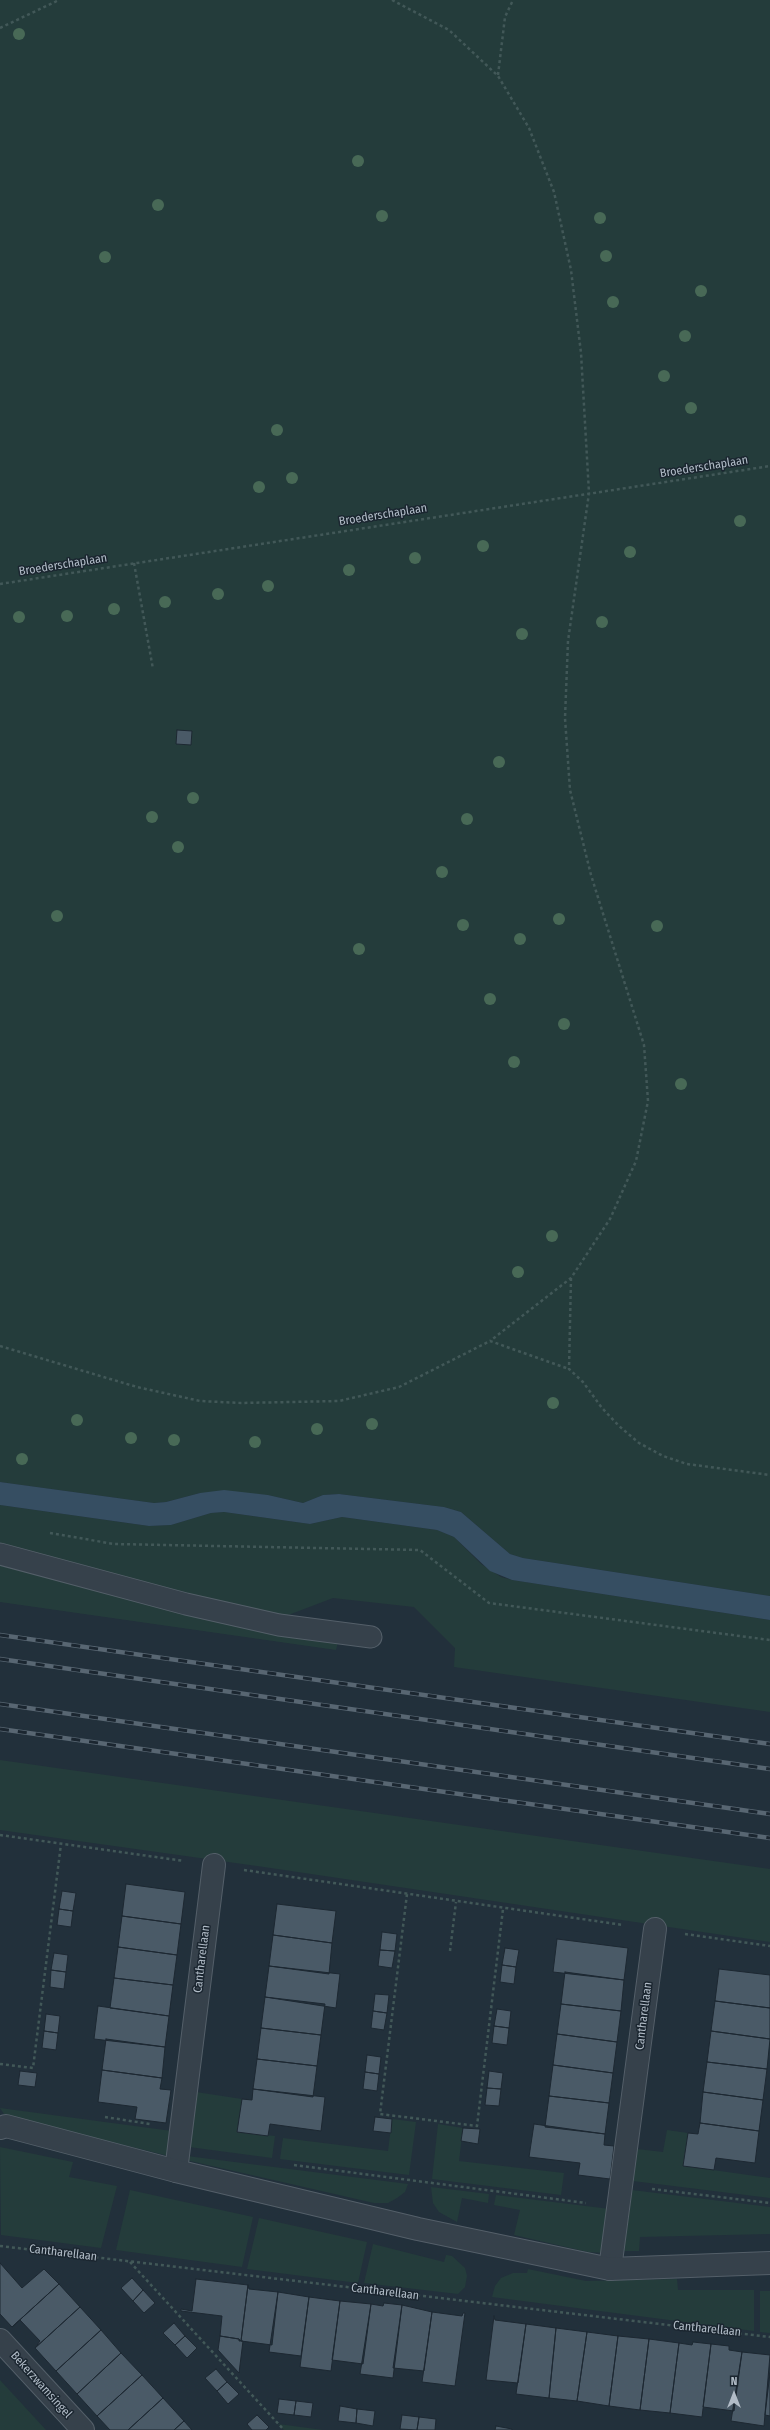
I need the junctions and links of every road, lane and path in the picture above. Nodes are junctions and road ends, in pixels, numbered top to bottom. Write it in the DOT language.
graph roads {
  1 [pos="59,0"];
  2 [pos="392,0"];
  3 [pos="513,0"];
  4 [pos="0,28"];
  5 [pos="498,76"];
  6 [pos="770,466"];
  7 [pos="590,493"];
  8 [pos="134,563"];
  9 [pos="0,584"];
  10 [pos="153,669"];
  11 [pos="571,1278"];
  12 [pos="490,1341"];
  13 [pos="0,1346"];
  14 [pos="569,1369"];
  15 [pos="770,1475"];
  16 [pos="46,1532"];
  17 [pos="0,1554"];
  18 [pos="371,1637"];
  19 [pos="770,1640"];
  20 [pos="0,1835"];
  21 [pos="60,1844"];
  22 [pos="214,1865"];
  23 [pos="407,1894"];
  24 [pos="456,1902"];
  25 [pos="503,1909"];
  26 [pos="655,1929"];
  27 [pos="770,1946"];
  28 [pos="450,1951"];
  29 [pos="0,2064"];
  30 [pos="0,2128"];
  31 [pos="289,2164"];
  32 [pos="176,2171"];
  33 [pos="622,2185"];
  34 [pos="770,2203"];
  35 [pos="618,2207"];
  36 [pos="0,2246"];
  37 [pos="130,2262"];
  38 [pos="770,2263"];
  39 [pos="610,2269"];
  40 [pos="770,2337"];
  41 [pos="0,2340"];
  42 [pos="83,2430"];
  43 [pos="284,2430"];
  1 -- 4 [label="path"];
  2 -- 5 [label="path"];
  3 -- 5 [label="path"];
  5 -- 7 [label="path"];
  6 -- 7 [label="path, Broederschaplaan"];
  7 -- 8 [label="path, Broederschaplaan"];
  7 -- 11 [label="path"];
  8 -- 9 [label="path, Broederschaplaan"];
  8 -- 10 [label="path"];
  11 -- 12 [label="path"];
  11 -- 14 [label="path"];
  12 -- 13 [label="path"];
  12 -- 14 [label="path"];
  14 -- 15 [label="path"];
  16 -- 19 [label="path"];
  17 -- 18 [label="lane"];
  20 -- 21 [label="path"];
  21 -- 22 [label="path"];
  21 -- 29 [label="path"];
  22 -- 23 [label="path"];
  22 -- 32 [label="street, Cantharellaan"];
  23 -- 24 [label="path"];
  23 -- 25 [label="path"];
  24 -- 25 [label="path"];
  24 -- 28 [label="path"];
  25 -- 26 [label="path"];
  26 -- 27 [label="path"];
  26 -- 33 [label="street, Cantharellaan"];
  30 -- 32 [label="street"];
  31 -- 35 [label="path"];
  32 -- 39 [label="street"];
  33 -- 34 [label="path"];
  33 -- 35 [label="street, Cantharellaan"];
  35 -- 39 [label="street, Cantharellaan"];
  36 -- 37 [label="path, Cantharellaan"];
  37 -- 40 [label="path, Cantharellaan"];
  37 -- 43 [label="path"];
  38 -- 39 [label="street"];
  41 -- 42 [label="street, Bekerzwamsingel"];
}
